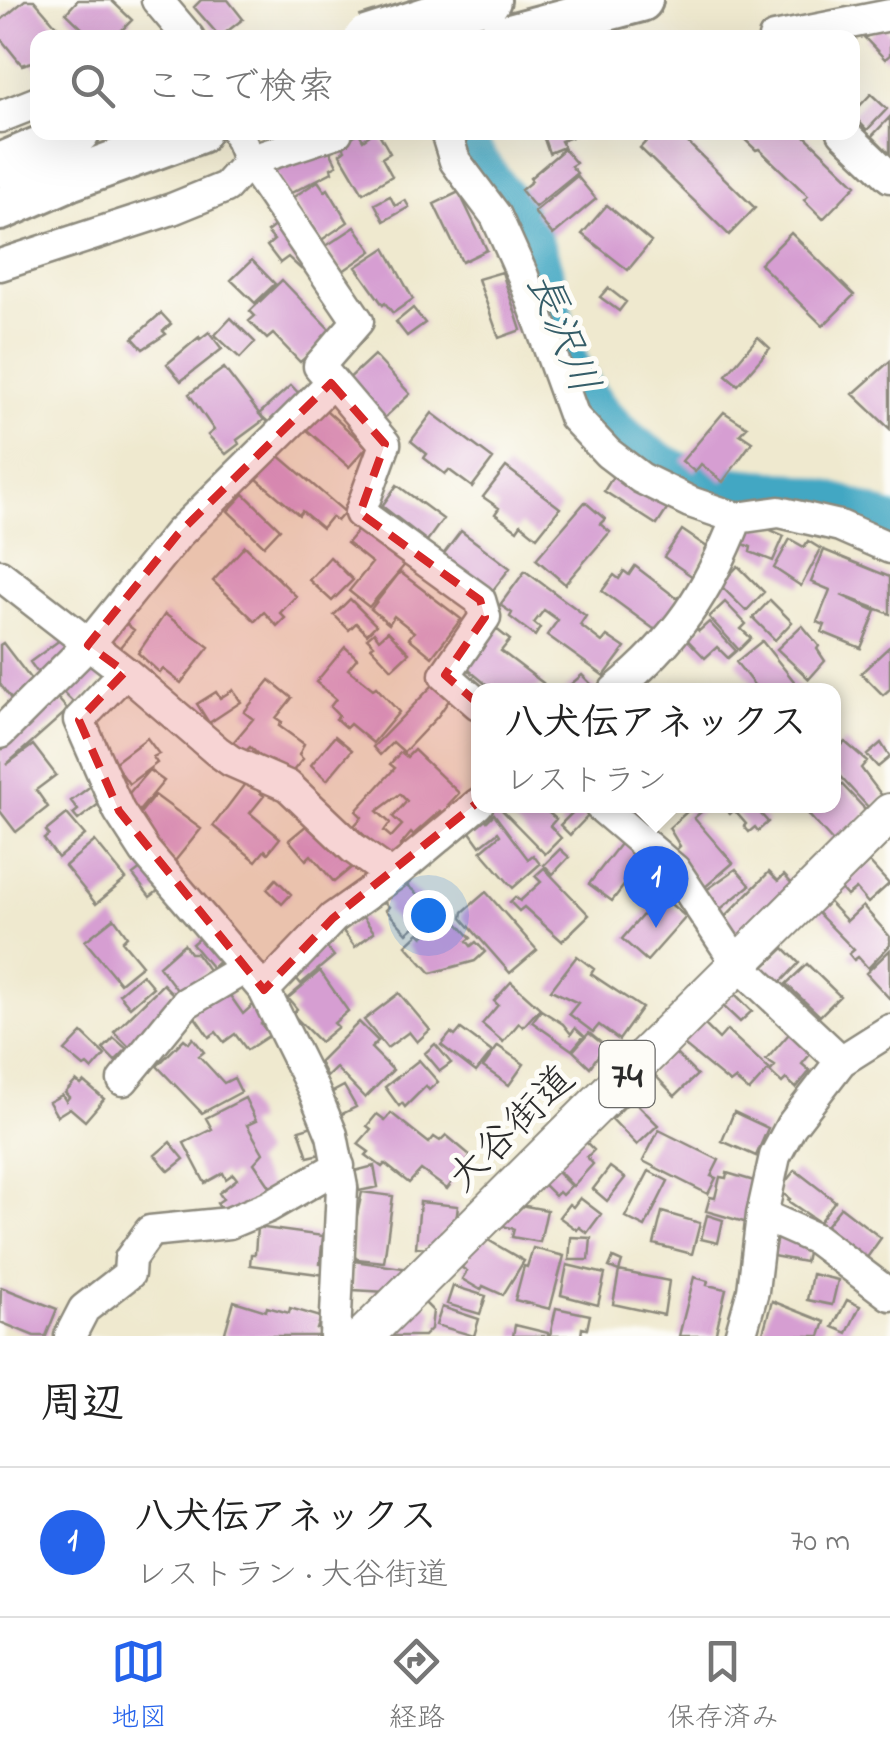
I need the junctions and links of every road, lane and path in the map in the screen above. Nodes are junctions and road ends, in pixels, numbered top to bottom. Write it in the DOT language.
graph roads {
  1 [pos="157,0"];
  2 [pos="404,0"];
  3 [pos="642,0"];
  4 [pos="472,5"];
  5 [pos="890,14"];
  6 [pos="173,30"];
  7 [pos="392,30"];
  8 [pos="413,30"];
  9 [pos="529,30"];
  10 [pos="813,30"];
  11 [pos="30,105"];
  12 [pos="0,118"];
  13 [pos="59,140"];
  14 [pos="177,140"];
  15 [pos="240,140"];
  16 [pos="313,140"];
  17 [pos="449,140"];
  18 [pos="851,140"];
  19 [pos="249,161"];
  20 [pos="0,165"];
  21 [pos="890,178"];
  22 [pos="0,209"];
  23 [pos="0,265"];
  24 [pos="331,383"];
  25 [pos="737,518"];
  26 [pos="890,548"];
  27 [pos="0,575"];
  28 [pos="88,645"];
  29 [pos="125,672"];
  30 [pos="624,683"];
  31 [pos="471,698"];
  32 [pos="0,732"];
  33 [pos="471,810"];
  34 [pos="608,813"];
  35 [pos="890,813"];
  36 [pos="392,876"];
  37 [pos="737,964"];
  38 [pos="255,979"];
  39 [pos="890,1030"];
  40 [pos="841,1061"];
  41 [pos="122,1080"];
  42 [pos="338,1166"];
  43 [pos="762,1214"];
  44 [pos="890,1295"];
  45 [pos="70,1336"];
  46 [pos="335,1336"];
  47 [pos="364,1336"];
  48 [pos="740,1336"];
  1 -- 6 [label="street"];
  2 -- 8 [label="street"];
  3 -- 9 [label="highway"];
  4 -- 7 [label="highway, bridge"];
  5 -- 10 [label="street"];
  11 -- 12 [label="street"];
  13 -- 20 [label="highway"];
  14 -- 22 [label="highway"];
  15 -- 19 [label="street"];
  16 -- 19 [label="street"];
  17 -- 25 [label="street"];
  18 -- 21 [label="street"];
  19 -- 23 [label="street"];
  19 -- 24 [label="street"];
  24 -- 28 [label="street"];
  24 -- 31 [label="street"];
  25 -- 26 [label="street"];
  25 -- 30 [label="street"];
  27 -- 28 [label="street"];
  28 -- 29 [label="street"];
  28 -- 32 [label="street"];
  29 -- 36 [label="street"];
  29 -- 38 [label="street"];
  33 -- 36 [label="street"];
  34 -- 37 [label="street"];
  35 -- 37 [label="main road, 大谷街道 / 74"];
  36 -- 38 [label="street"];
  37 -- 40 [label="street"];
  37 -- 47 [label="main road, 大谷街道 / 74"];
  38 -- 41 [label="street"];
  38 -- 42 [label="street"];
  39 -- 40 [label="street"];
  40 -- 43 [label="street"];
  42 -- 45 [label="street"];
  42 -- 46 [label="street"];
  43 -- 44 [label="street"];
  43 -- 48 [label="street"];
}
